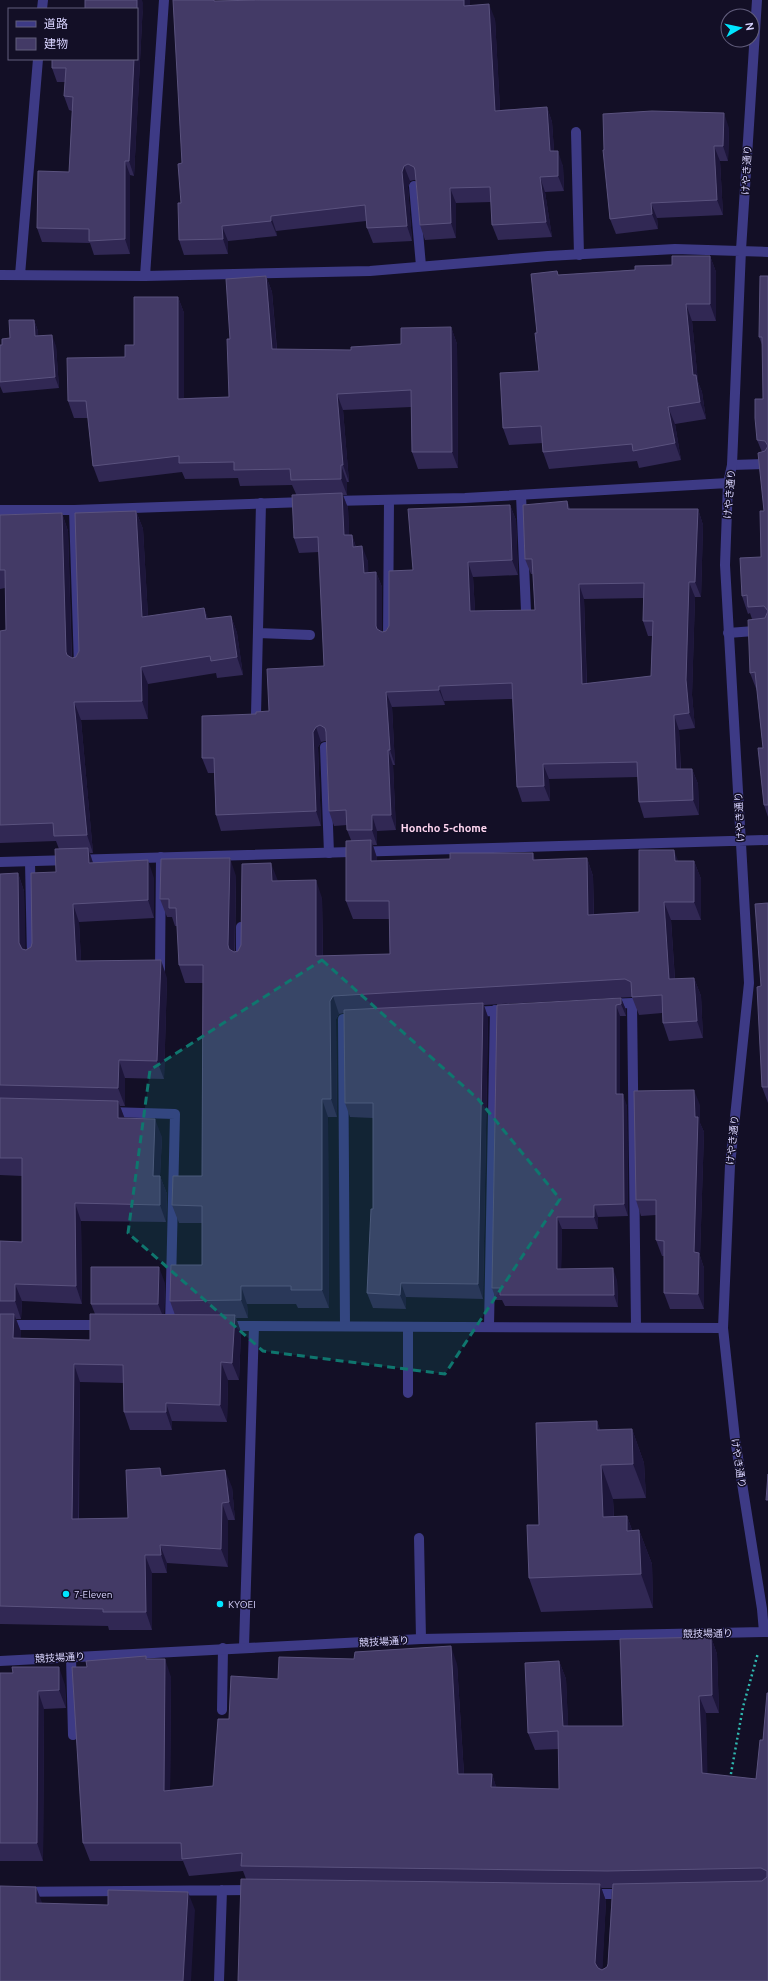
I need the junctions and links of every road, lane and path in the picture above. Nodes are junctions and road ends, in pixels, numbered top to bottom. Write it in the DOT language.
graph roads {
  1 [pos="757,0"];
  2 [pos="166,3"];
  3 [pos="38,60"];
  4 [pos="576,132"];
  5 [pos="414,186"];
  6 [pos="741,250"];
  7 [pos="768,252"];
  8 [pos="579,255"];
  9 [pos="420,266"];
  10 [pos="0,275"];
  11 [pos="20,275"];
  12 [pos="145,276"];
  13 [pos="768,464"];
  14 [pos="732,465"];
  15 [pos="728,483"];
  16 [pos="521,495"];
  17 [pos="389,500"];
  18 [pos="261,503"];
  19 [pos="0,510"];
  20 [pos="74,510"];
  21 [pos="526,611"];
  22 [pos="768,630"];
  23 [pos="258,633"];
  24 [pos="728,633"];
  25 [pos="310,634"];
  26 [pos="388,641"];
  27 [pos="79,669"];
  28 [pos="256,715"];
  29 [pos="325,747"];
  30 [pos="768,840"];
  31 [pos="740,841"];
  32 [pos="329,853"];
  33 [pos="161,858"];
  34 [pos="0,862"];
  35 [pos="30,862"];
  36 [pos="242,917"];
  37 [pos="32,961"];
  38 [pos="240,963"];
  39 [pos="160,970"];
  40 [pos="602,1004"];
  41 [pos="518,1009"];
  42 [pos="495,1010"];
  43 [pos="463,1012"];
  44 [pos="367,1017"];
  45 [pos="103,1112"];
  46 [pos="0,1325"];
  47 [pos="116,1326"];
  48 [pos="170,1326"];
  49 [pos="216,1326"];
  50 [pos="254,1326"];
  51 [pos="345,1326"];
  52 [pos="408,1327"];
  53 [pos="489,1327"];
  54 [pos="636,1327"];
  55 [pos="723,1328"];
  56 [pos="408,1393"];
  57 [pos="419,1538"];
  58 [pos="766,1632"];
  59 [pos="421,1639"];
  60 [pos="244,1647"];
  61 [pos="223,1648"];
  62 [pos="71,1657"];
  63 [pos="0,1661"];
  64 [pos="222,1710"];
  65 [pos="73,1735"];
  66 [pos="729,1786"];
  67 [pos="222,1890"];
  68 [pos="262,1890"];
  69 [pos="0,1892"];
  70 [pos="581,1894"];
  71 [pos="636,1894"];
  72 [pos="219,1981"];
  1 -- 6 [label="street, けやき通り"];
  2 -- 12 [label="street"];
  3 -- 11 [label="street"];
  4 -- 8 [label="street"];
  5 -- 9 [label="street"];
  6 -- 7 [label="street"];
  6 -- 8 [label="street"];
  6 -- 14 [label="street, けやき通り"];
  8 -- 9 [label="street"];
  9 -- 12 [label="street"];
  10 -- 11 [label="street"];
  11 -- 12 [label="street"];
  13 -- 14 [label="street"];
  14 -- 15 [label="street, けやき通り"];
  15 -- 16 [label="street"];
  15 -- 24 [label="street, けやき通り"];
  16 -- 17 [label="street"];
  16 -- 21 [label="street"];
  17 -- 18 [label="street"];
  17 -- 26 [label="street"];
  18 -- 20 [label="street"];
  18 -- 23 [label="street"];
  19 -- 20 [label="street"];
  20 -- 27 [label="street"];
  22 -- 24 [label="street"];
  23 -- 25 [label="street"];
  23 -- 28 [label="street"];
  24 -- 31 [label="street, けやき通り"];
  29 -- 32 [label="street"];
  30 -- 31 [label="street"];
  31 -- 32 [label="street"];
  31 -- 55 [label="street, けやき通り"];
  32 -- 33 [label="street"];
  33 -- 35 [label="street"];
  33 -- 39 [label="street"];
  34 -- 35 [label="street"];
  35 -- 37 [label="street"];
  36 -- 38 [label="street"];
  40 -- 54 [label="street"];
  41 -- 42 [label="street"];
  42 -- 43 [label="street"];
  42 -- 53 [label="street"];
  44 -- 51 [label="street"];
  45 -- 48 [label="street"];
  46 -- 47 [label="street"];
  49 -- 50 [label="street"];
  50 -- 51 [label="street"];
  50 -- 60 [label="street"];
  51 -- 52 [label="street"];
  52 -- 53 [label="street"];
  52 -- 56 [label="street"];
  53 -- 54 [label="street"];
  54 -- 55 [label="street"];
  55 -- 58 [label="street, けやき通り"];
  57 -- 59 [label="street"];
  58 -- 59 [label="street, 競技場通り"];
  58 -- 66 [label="path"];
  59 -- 60 [label="street, 競技場通り"];
  60 -- 61 [label="street, 競技場通り"];
  61 -- 62 [label="street, 競技場通り"];
  61 -- 64 [label="street"];
  62 -- 63 [label="street, 競技場通り"];
  62 -- 65 [label="street"];
  67 -- 68 [label="street"];
  67 -- 69 [label="street"];
  67 -- 72 [label="street"];
  70 -- 71 [label="street"];
}
